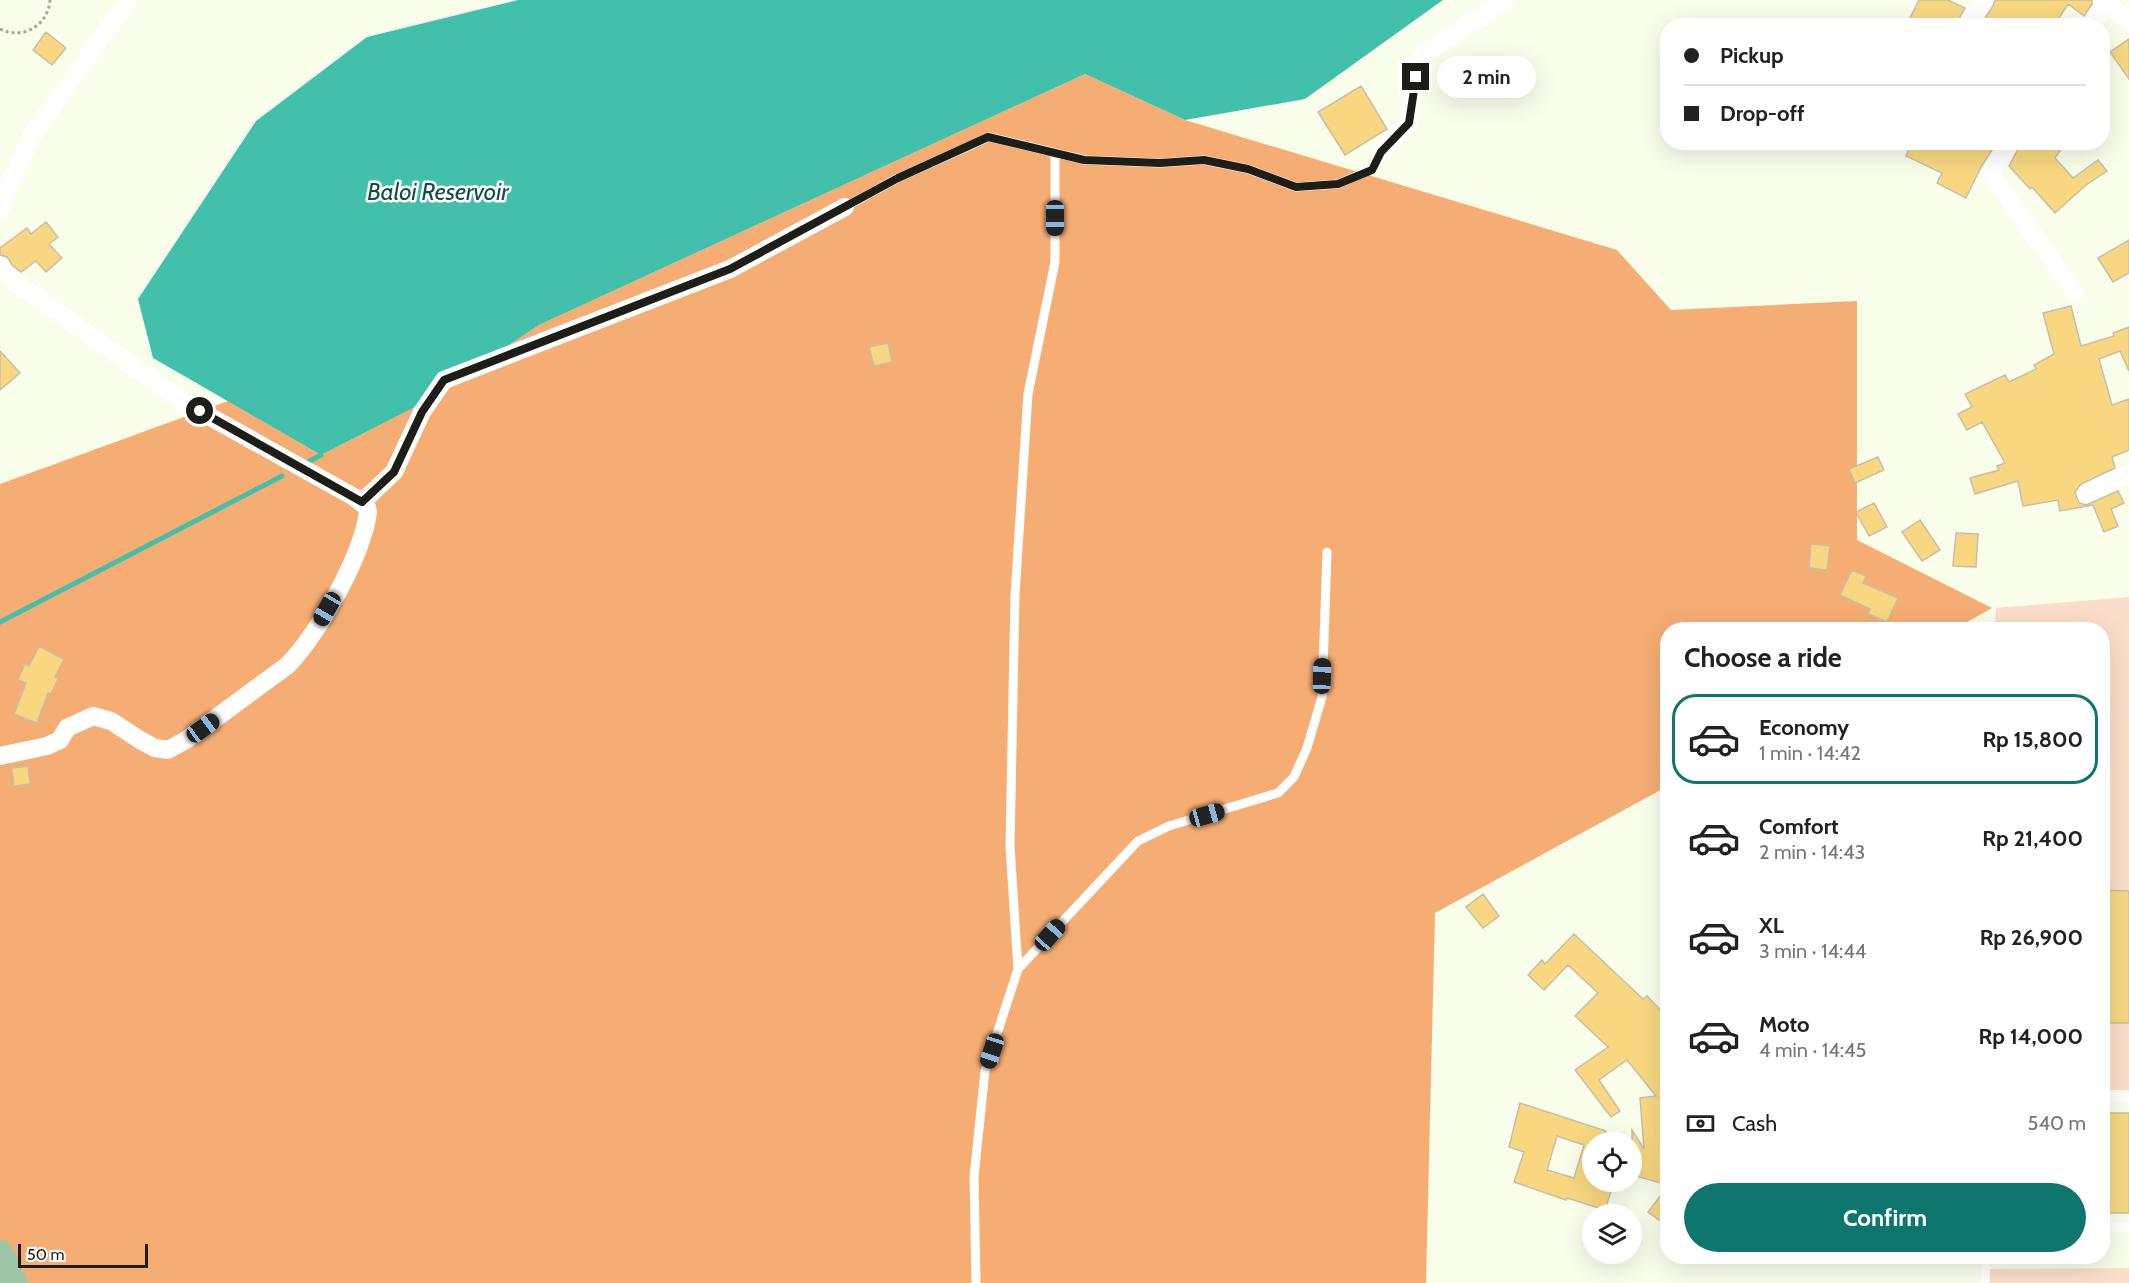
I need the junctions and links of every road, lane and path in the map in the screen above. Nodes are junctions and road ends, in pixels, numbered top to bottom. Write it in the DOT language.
graph roads {
  1 [pos="50,0"];
  2 [pos="128,0"];
  3 [pos="1506,0"];
  4 [pos="1984,0"];
  5 [pos="2104,2"];
  6 [pos="1972,18"];
  7 [pos="2095,18"];
  8 [pos="2129,22"];
  9 [pos="0,29"];
  10 [pos="2006,150"];
  11 [pos="1381,152"];
  12 [pos="1055,153"];
  13 [pos="845,207"];
  14 [pos="0,211"];
  15 [pos="0,266"];
  16 [pos="2075,293"];
  17 [pos="2129,474"];
  18 [pos="2086,494"];
  19 [pos="362,502"];
  20 [pos="1327,552"];
  21 [pos="0,756"];
  22 [pos="1018,969"];
  23 [pos="2110,1097"];
  24 [pos="2129,1097"];
  25 [pos="2110,1227"];
  26 [pos="2129,1227"];
  27 [pos="0,1253"];
  28 [pos="1986,1264"];
  29 [pos="14,1283"];
  30 [pos="976,1283"];
  31 [pos="1985,1283"];
  1 -- 9 [label="path"];
  2 -- 14 [label="street"];
  3 -- 11 [label="street"];
  4 -- 6 [label="street"];
  5 -- 7 [label="street"];
  5 -- 8 [label="street"];
  10 -- 16 [label="street"];
  11 -- 12 [label="lane"];
  12 -- 13 [label="lane"];
  12 -- 22 [label="lane"];
  13 -- 19 [label="street"];
  15 -- 19 [label="street"];
  17 -- 18 [label="street"];
  19 -- 21 [label="street"];
  20 -- 22 [label="lane"];
  22 -- 30 [label="lane"];
  23 -- 24 [label="lane"];
  25 -- 26 [label="lane"];
  27 -- 29 [label="main road"];
  28 -- 31 [label="lane"];
}
